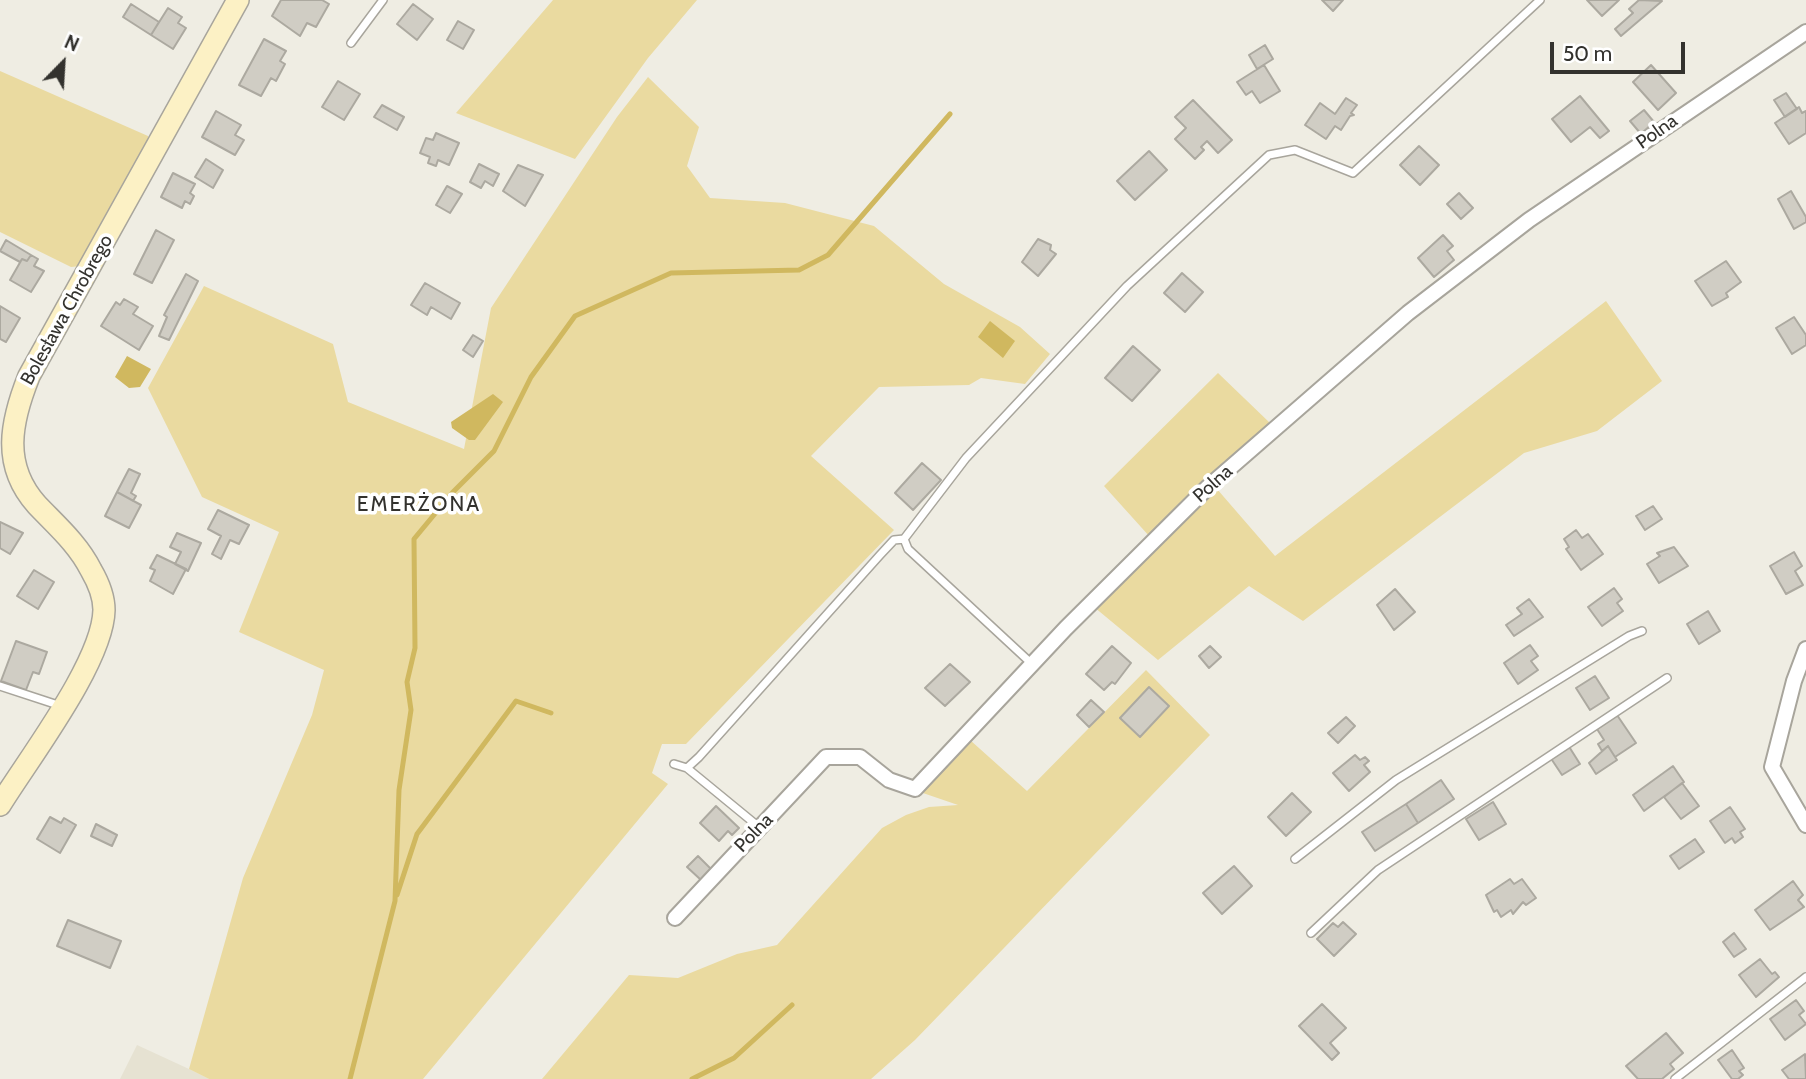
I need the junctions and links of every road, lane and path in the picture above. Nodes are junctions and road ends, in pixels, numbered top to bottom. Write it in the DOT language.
graph roads {
  1 [pos="238,0"];
  2 [pos="383,0"];
  3 [pos="1540,0"];
  4 [pos="1806,32"];
  5 [pos="351,43"];
  6 [pos="904,539"];
  7 [pos="1642,631"];
  8 [pos="1806,649"];
  9 [pos="1032,664"];
  10 [pos="1668,678"];
  11 [pos="0,686"];
  12 [pos="62,706"];
  13 [pos="674,764"];
  14 [pos="687,768"];
  15 [pos="0,805"];
  16 [pos="1806,825"];
  17 [pos="759,827"];
  18 [pos="1295,859"];
  19 [pos="675,918"];
  20 [pos="1311,933"];
  21 [pos="1806,977"];
  22 [pos="1675,1079"];
  1 -- 12 [label="street, Bolesława Chrobrego"];
  2 -- 5 [label="lane"];
  3 -- 6 [label="lane"];
  4 -- 9 [label="street, Polna"];
  6 -- 9 [label="lane"];
  6 -- 14 [label="lane"];
  7 -- 18 [label="lane"];
  8 -- 16 [label="street"];
  9 -- 17 [label="street, Polna"];
  10 -- 20 [label="lane"];
  11 -- 12 [label="lane"];
  12 -- 15 [label="street, Bolesława Chrobrego"];
  13 -- 14 [label="lane"];
  14 -- 17 [label="lane"];
  17 -- 19 [label="street, Polna"];
  21 -- 22 [label="lane"];
}
